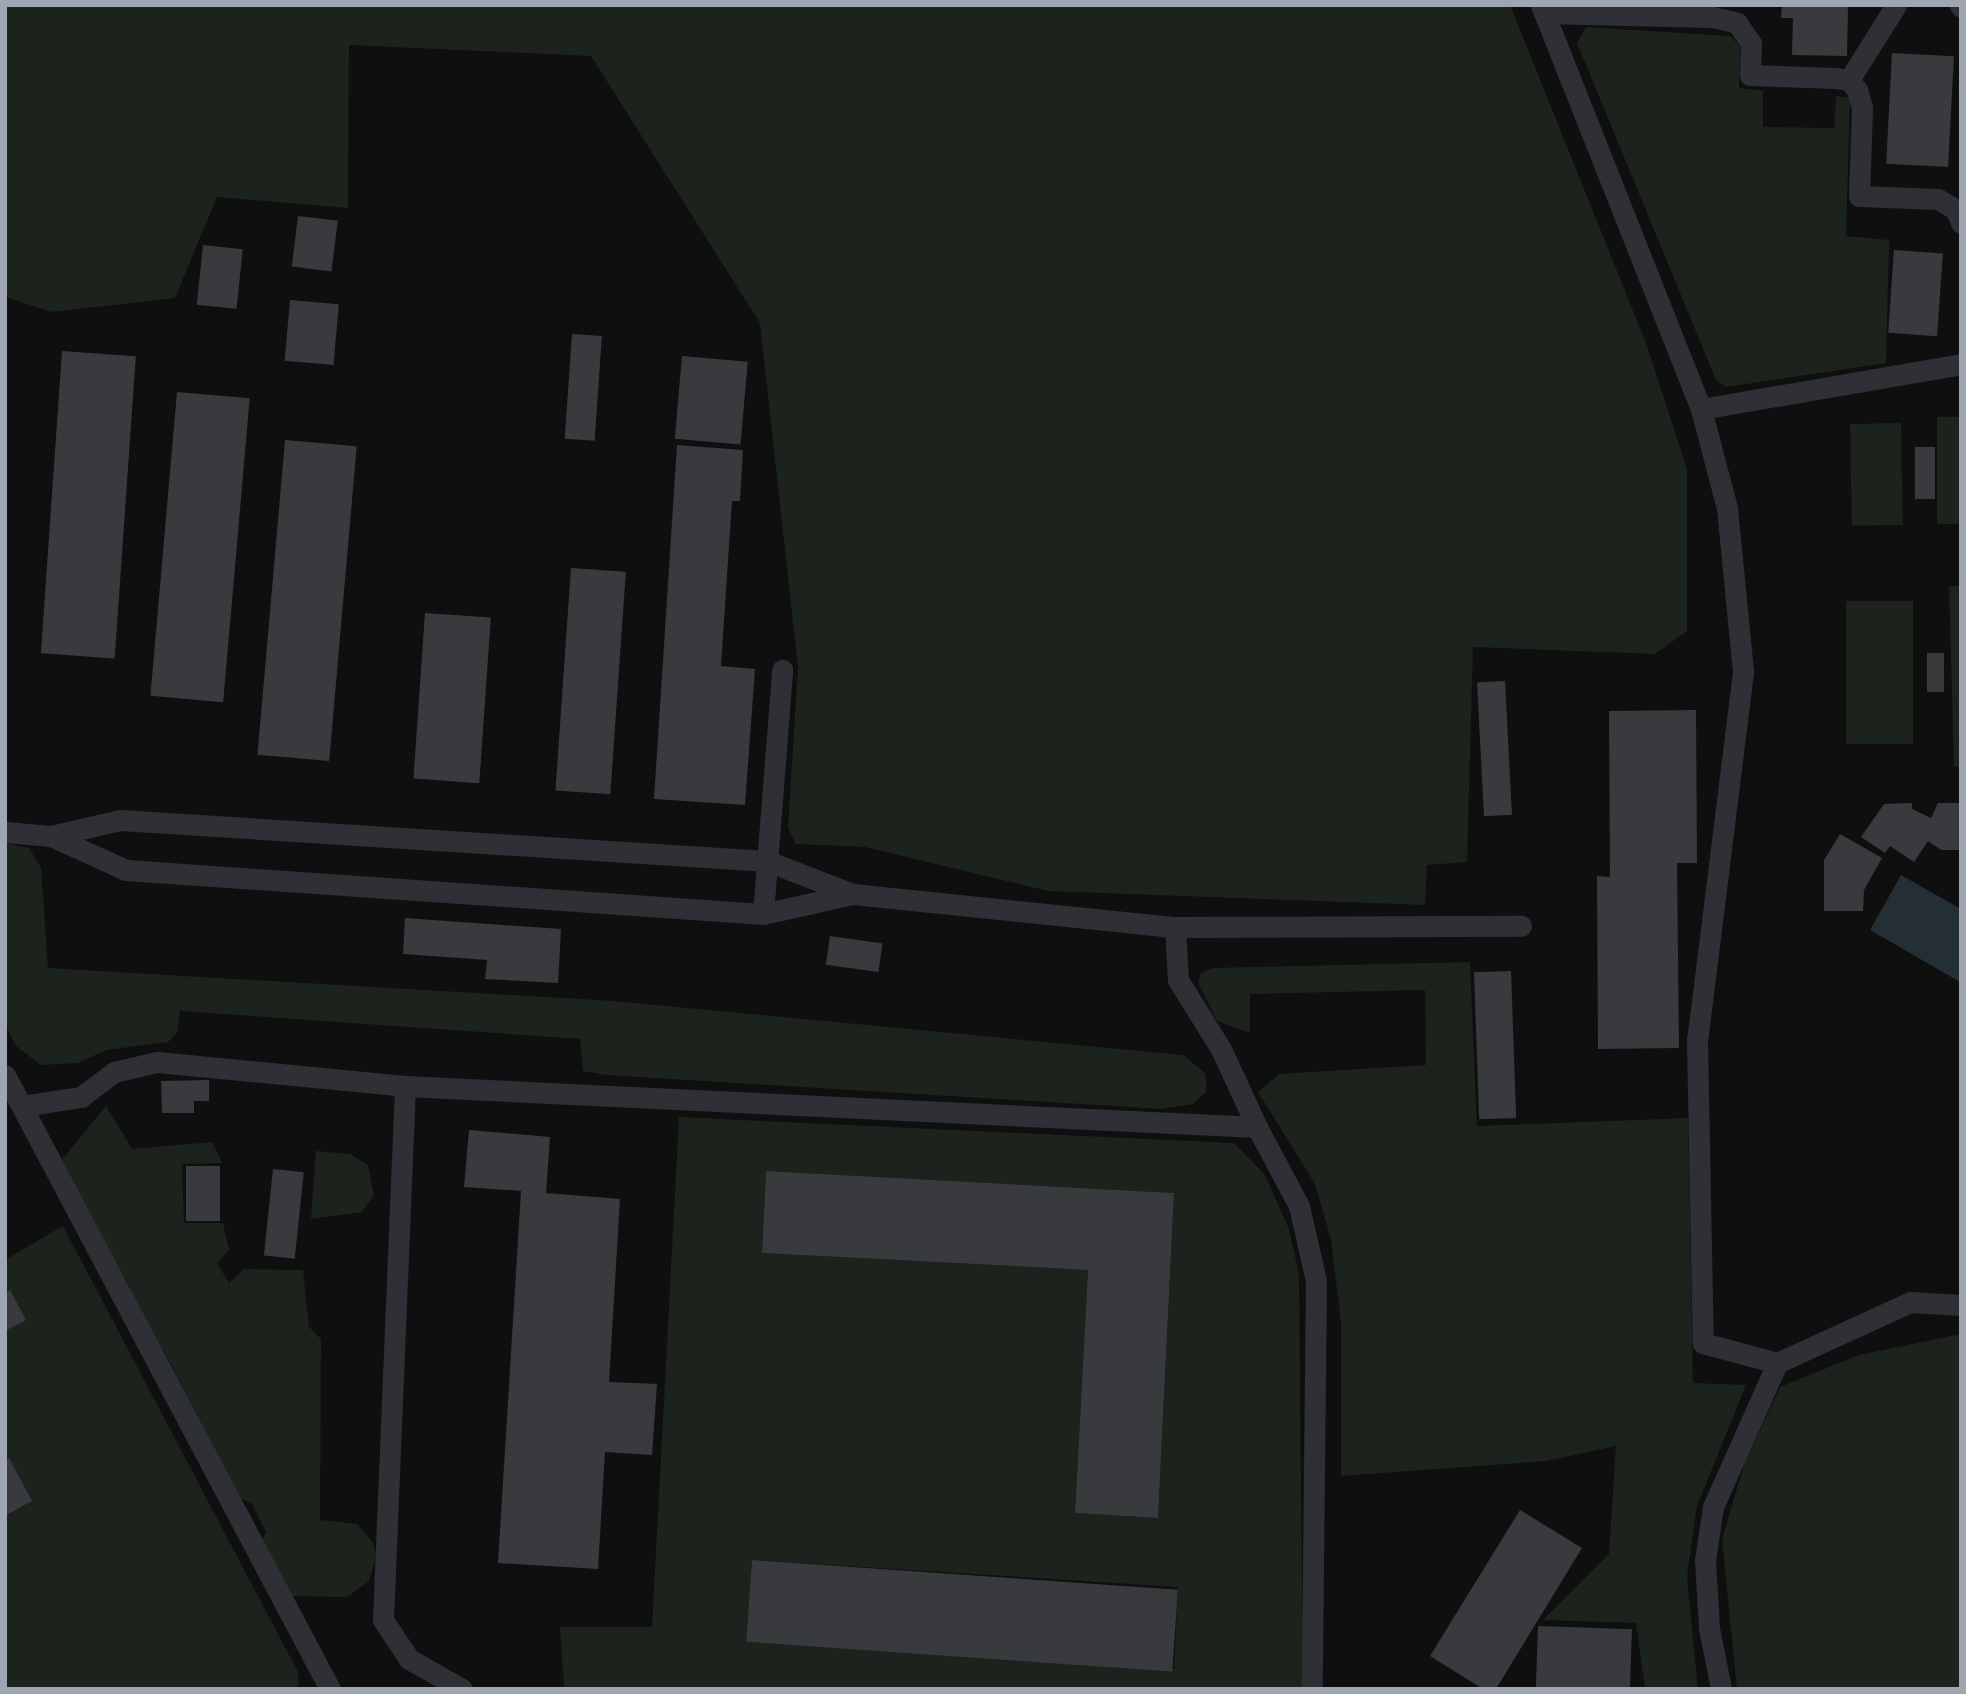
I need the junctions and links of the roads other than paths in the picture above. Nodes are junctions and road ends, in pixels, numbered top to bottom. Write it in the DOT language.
graph roads {
  1 [pos="1896,5"];
  2 [pos="1543,9"];
  3 [pos="1849,80"];
  4 [pos="1961,223"];
  5 [pos="1961,364"];
  6 [pos="1701,409"];
  7 [pos="782,670"];
  8 [pos="5,832"];
  9 [pos="51,836"];
  10 [pos="767,861"];
  11 [pos="853,894"];
  12 [pos="763,914"];
  13 [pos="1521,926"];
  14 [pos="1175,927"];
  15 [pos="5,1075"];
  16 [pos="405,1086"];
  17 [pos="22,1106"];
  18 [pos="1257,1127"];
  19 [pos="1961,1305"];
  20 [pos="1777,1363"];
  21 [pos="330,1689"];
  22 [pos="462,1689"];
  23 [pos="1312,1689"];
  24 [pos="1721,1689"];
  1 -- 3 [label="lane"];
  2 -- 3 [label="lane"];
  2 -- 6 [label="lane"];
  3 -- 4 [label="lane"];
  5 -- 6 [label="lane"];
  6 -- 20 [label="lane"];
  7 -- 10 [label="lane"];
  8 -- 9 [label="lane"];
  9 -- 10 [label="lane"];
  9 -- 12 [label="lane"];
  10 -- 11 [label="lane"];
  10 -- 12 [label="lane"];
  11 -- 12 [label="lane"];
  11 -- 14 [label="lane"];
  13 -- 14 [label="lane"];
  14 -- 18 [label="lane"];
  15 -- 17 [label="lane"];
  16 -- 17 [label="lane"];
  16 -- 18 [label="lane"];
  16 -- 22 [label="lane"];
  17 -- 21 [label="lane"];
  18 -- 23 [label="lane"];
  19 -- 20 [label="lane"];
  20 -- 24 [label="lane"];
}
